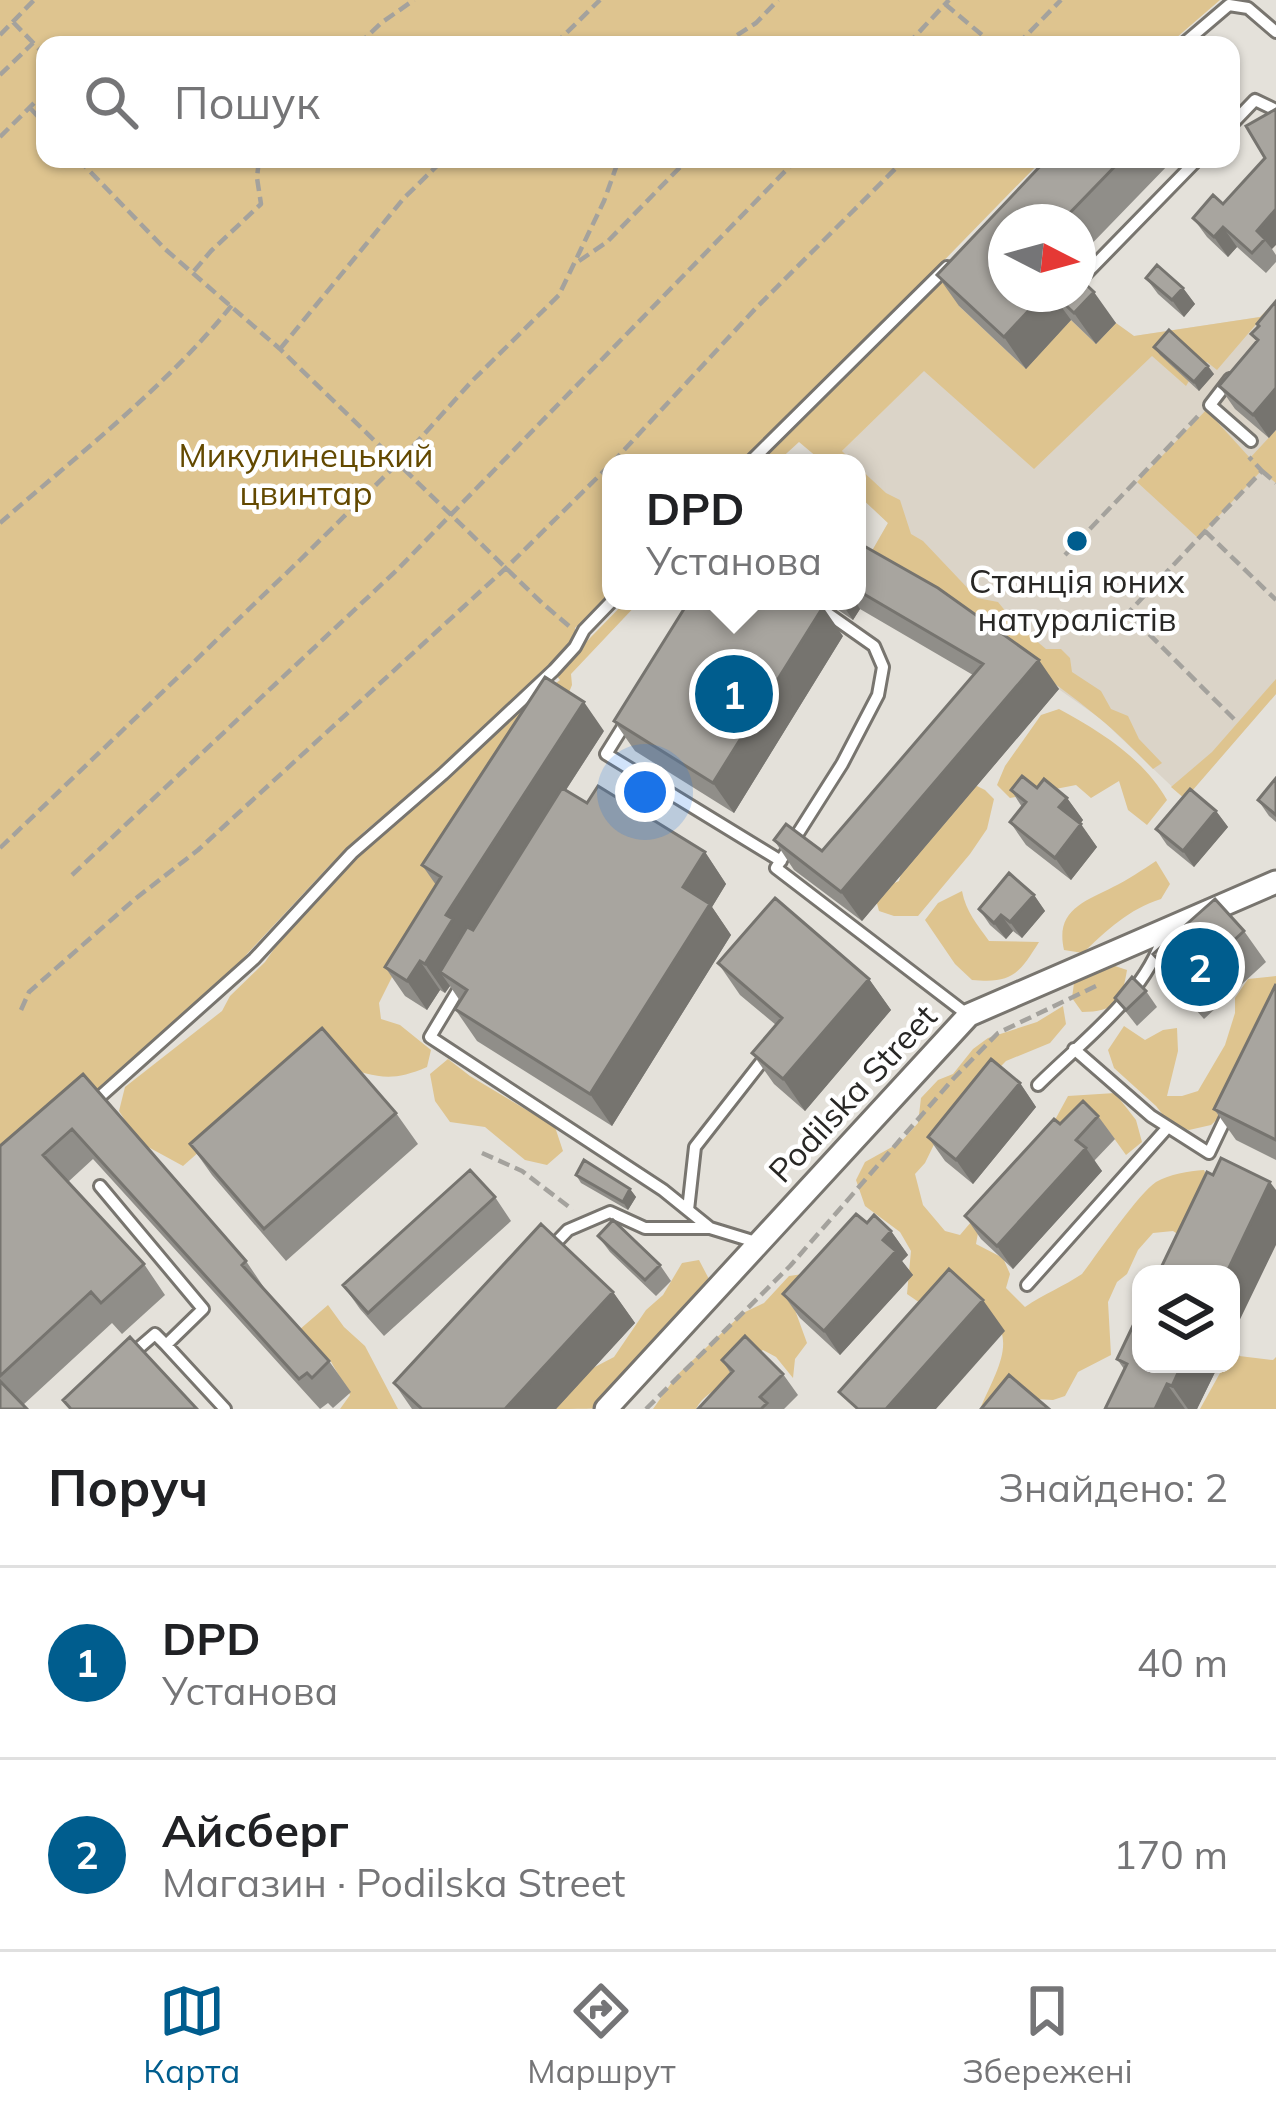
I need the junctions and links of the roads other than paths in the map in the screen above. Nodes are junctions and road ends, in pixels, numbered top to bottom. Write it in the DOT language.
graph roads {
  1 [pos="1276,32"];
  2 [pos="1193,36"];
  3 [pos="1276,110"];
  4 [pos="1240,116"];
  5 [pos="1189,168"];
  6 [pos="953,261"];
  7 [pos="1096,264"];
  8 [pos="1237,371"];
  9 [pos="1251,441"];
  10 [pos="758,454"];
  11 [pos="603,610"];
  12 [pos="823,610"];
  13 [pos="630,716"];
  14 [pos="781,861"];
  15 [pos="1276,882"];
  16 [pos="1165,930"];
  17 [pos="466,978"];
  18 [pos="969,1016"];
  19 [pos="1075,1049"];
  20 [pos="763,1060"];
  21 [pos="1038,1085"];
  22 [pos="1238,1095"];
  23 [pos="83,1112"];
  24 [pos="1168,1127"];
  25 [pos="100,1186"];
  26 [pos="688,1210"];
  27 [pos="710,1228"];
  28 [pos="759,1243"];
  29 [pos="537,1262"];
  30 [pos="1027,1285"];
  31 [pos="166,1346"];
  32 [pos="121,1364"];
  33 [pos="225,1409"];
  34 [pos="606,1409"];
  1 -- 2 [label="lane"];
  3 -- 4 [label="lane"];
  5 -- 7 [label="lane"];
  6 -- 10 [label="lane"];
  8 -- 9 [label="lane"];
  11 -- 23 [label="lane"];
  12 -- 14 [label="lane"];
  13 -- 14 [label="lane"];
  14 -- 18 [label="lane"];
  15 -- 16 [label="street, Podilska Street"];
  16 -- 18 [label="street, Podilska Street"];
  16 -- 19 [label="lane"];
  17 -- 26 [label="lane"];
  18 -- 28 [label="street, Podilska Street"];
  19 -- 21 [label="lane"];
  19 -- 24 [label="lane"];
  20 -- 26 [label="lane"];
  22 -- 24 [label="lane"];
  24 -- 30 [label="lane"];
  25 -- 31 [label="lane"];
  26 -- 27 [label="lane"];
  27 -- 28 [label="lane"];
  27 -- 29 [label="lane"];
  28 -- 34 [label="street, Podilska Street"];
  31 -- 32 [label="lane"];
  31 -- 33 [label="lane"];
}
